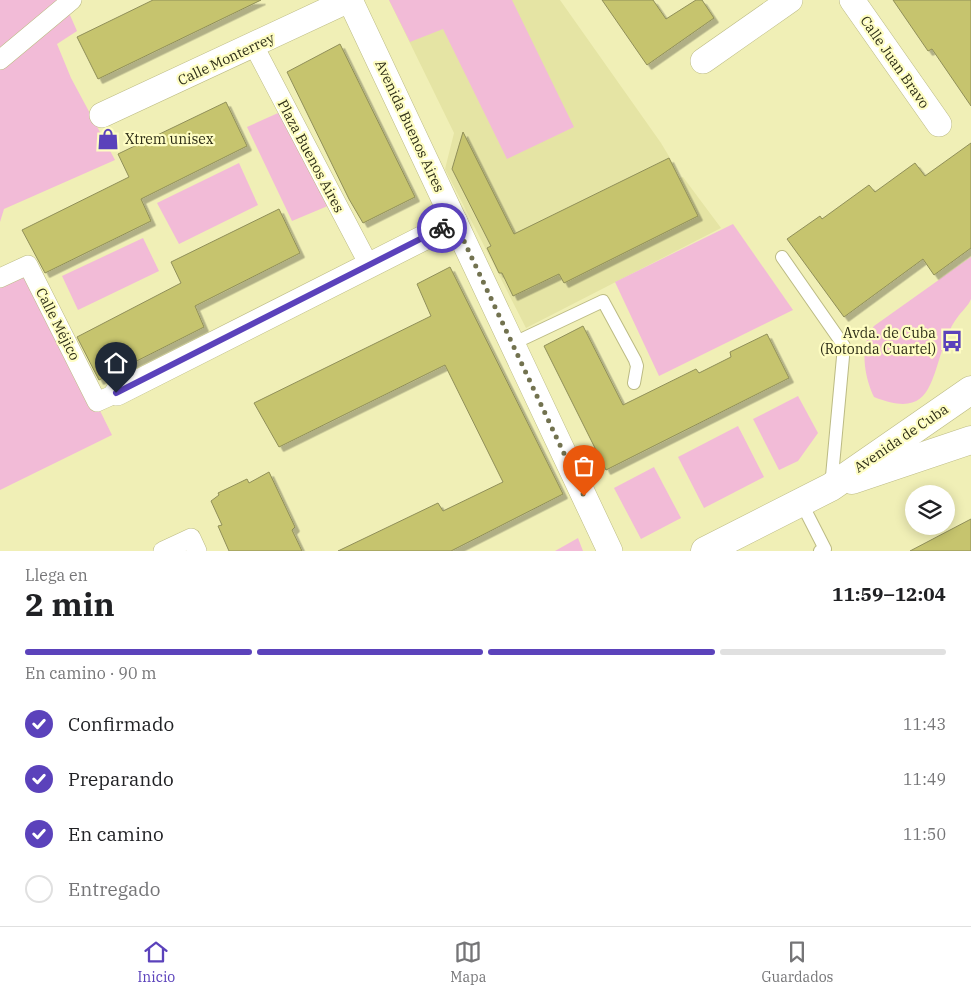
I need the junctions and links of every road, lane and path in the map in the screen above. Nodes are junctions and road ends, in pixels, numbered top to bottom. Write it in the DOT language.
graph roads {
  1 [pos="72,0"];
  2 [pos="350,0"];
  3 [pos="790,0"];
  4 [pos="852,0"];
  5 [pos="764,7"];
  6 [pos="0,40"];
  7 [pos="254,46"];
  8 [pos="1,61"];
  9 [pos="704,61"];
  10 [pos="102,115"];
  11 [pos="939,124"];
  12 [pos="455,222"];
  13 [pos="782,257"];
  14 [pos="369,265"];
  15 [pos="2,271"];
  16 [pos="512,344"];
  17 [pos="634,383"];
  18 [pos="971,390"];
  19 [pos="116,393"];
  20 [pos="971,440"];
  21 [pos="831,486"];
  22 [pos="801,502"];
  23 [pos="163,551"];
  24 [pos="197,551"];
  25 [pos="610,551"];
  26 [pos="704,551"];
  27 [pos="820,551"];
  1 -- 8 [label="street"];
  2 -- 7 [label="street, Calle Monterrey"];
  2 -- 12 [label="street, Avenida Buenos Aires"];
  3 -- 5 [label="street"];
  4 -- 11 [label="street, Calle Juan Bravo"];
  5 -- 9 [label="street"];
  6 -- 8 [label="street"];
  7 -- 10 [label="street, Calle Monterrey"];
  7 -- 14 [label="street, Plaza Buenos Aires"];
  12 -- 14 [label="street, Calle Méjico"];
  12 -- 16 [label="street, Avenida Buenos Aires"];
  13 -- 21 [label="lane"];
  14 -- 19 [label="street, Calle Méjico"];
  15 -- 19 [label="street, Calle Méjico"];
  16 -- 17 [label="lane"];
  16 -- 25 [label="street, Avenida Buenos Aires"];
  18 -- 21 [label="street, Avenida de Cuba"];
  20 -- 21 [label="street, Avenida de Cuba"];
  21 -- 22 [label="street, Avenida de Cuba"];
  22 -- 26 [label="street, Avenida de Cuba"];
  22 -- 27 [label="lane"];
  23 -- 24 [label="street"];
}
